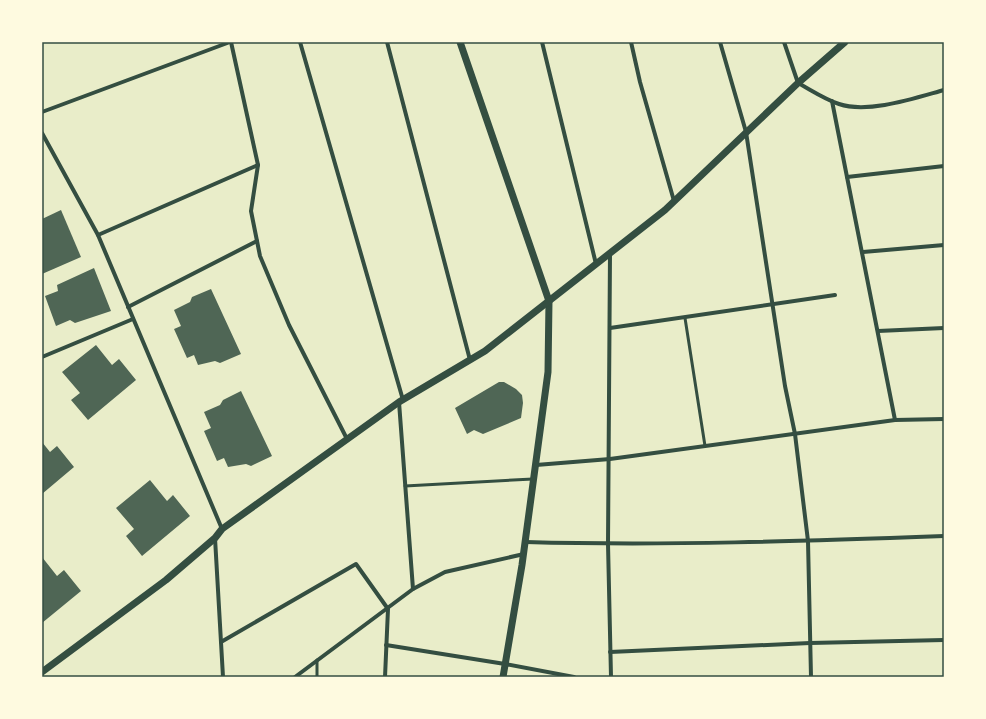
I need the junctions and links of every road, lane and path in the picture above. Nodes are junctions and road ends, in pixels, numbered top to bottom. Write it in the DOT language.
graph roads {
  1 [pos="231,42"];
  2 [pos="300,42"];
  3 [pos="387,42"];
  4 [pos="460,42"];
  5 [pos="542,42"];
  6 [pos="631,42"];
  7 [pos="720,42"];
  8 [pos="784,42"];
  9 [pos="844,42"];
  10 [pos="798,83"];
  11 [pos="944,90"];
  12 [pos="832,101"];
  13 [pos="42,112"];
  14 [pos="746,132"];
  15 [pos="42,133"];
  16 [pos="258,165"];
  17 [pos="944,166"];
  18 [pos="847,177"];
  19 [pos="674,201"];
  20 [pos="98,235"];
  21 [pos="257,241"];
  22 [pos="944,245"];
  23 [pos="863,252"];
  24 [pos="610,253"];
  25 [pos="596,264"];
  26 [pos="835,296"];
  27 [pos="549,301"];
  28 [pos="773,306"];
  29 [pos="128,307"];
  30 [pos="685,318"];
  31 [pos="133,319"];
  32 [pos="610,328"];
  33 [pos="944,328"];
  34 [pos="878,331"];
  35 [pos="42,357"];
  36 [pos="470,360"];
  37 [pos="401,401"];
  38 [pos="944,419"];
  39 [pos="895,420"];
  40 [pos="796,434"];
  41 [pos="347,440"];
  42 [pos="705,446"];
  43 [pos="610,459"];
  44 [pos="536,465"];
  45 [pos="534,479"];
  46 [pos="405,486"];
  47 [pos="222,529"];
  48 [pos="944,536"];
  49 [pos="216,538"];
  50 [pos="808,541"];
  51 [pos="526,542"];
  52 [pos="608,544"];
  53 [pos="524,554"];
  54 [pos="413,589"];
  55 [pos="388,609"];
  56 [pos="944,640"];
  57 [pos="221,642"];
  58 [pos="810,643"];
  59 [pos="386,645"];
  60 [pos="610,652"];
  61 [pos="317,660"];
  62 [pos="505,664"];
  63 [pos="42,672"];
  64 [pos="224,677"];
  65 [pos="295,677"];
  66 [pos="318,677"];
  67 [pos="386,677"];
  68 [pos="503,677"];
  69 [pos="574,677"];
  70 [pos="611,677"];
  71 [pos="811,677"];
  1 -- 13 [label="street"];
  1 -- 16 [label="street"];
  2 -- 37 [label="street"];
  3 -- 36 [label="street"];
  4 -- 27 [label="street"];
  5 -- 25 [label="street"];
  6 -- 19 [label="street"];
  7 -- 14 [label="street"];
  8 -- 10 [label="street"];
  9 -- 10 [label="street"];
  10 -- 12 [label="street"];
  10 -- 14 [label="street"];
  11 -- 12 [label="street"];
  12 -- 18 [label="street"];
  14 -- 19 [label="street"];
  14 -- 28 [label="street"];
  15 -- 20 [label="street"];
  16 -- 20 [label="street"];
  16 -- 21 [label="street"];
  17 -- 18 [label="street"];
  18 -- 23 [label="street"];
  19 -- 24 [label="street"];
  20 -- 29 [label="street"];
  21 -- 29 [label="street"];
  21 -- 41 [label="street"];
  22 -- 23 [label="street"];
  23 -- 34 [label="street"];
  24 -- 25 [label="street"];
  24 -- 32 [label="street"];
  25 -- 27 [label="street"];
  26 -- 28 [label="street"];
  27 -- 36 [label="street"];
  27 -- 44 [label="street"];
  28 -- 30 [label="street"];
  28 -- 40 [label="street"];
  29 -- 31 [label="street"];
  30 -- 32 [label="street"];
  30 -- 42 [label="lane"];
  31 -- 35 [label="street"];
  31 -- 47 [label="street"];
  32 -- 43 [label="street"];
  33 -- 34 [label="street"];
  34 -- 39 [label="street"];
  36 -- 37 [label="street"];
  37 -- 41 [label="street"];
  37 -- 46 [label="street"];
  38 -- 39 [label="street"];
  39 -- 40 [label="street"];
  40 -- 42 [label="street"];
  40 -- 50 [label="street"];
  41 -- 47 [label="street"];
  42 -- 43 [label="street"];
  43 -- 44 [label="street"];
  43 -- 52 [label="street"];
  44 -- 45 [label="street"];
  45 -- 46 [label="lane"];
  45 -- 51 [label="street"];
  46 -- 54 [label="street"];
  47 -- 49 [label="street"];
  48 -- 50 [label="street"];
  49 -- 57 [label="street"];
  49 -- 63 [label="street"];
  50 -- 52 [label="street"];
  50 -- 58 [label="street"];
  51 -- 52 [label="street"];
  51 -- 53 [label="street"];
  52 -- 60 [label="street"];
  53 -- 54 [label="street"];
  53 -- 62 [label="street"];
  54 -- 55 [label="street"];
  55 -- 57 [label="street"];
  55 -- 59 [label="street"];
  55 -- 61 [label="street"];
  56 -- 58 [label="street"];
  57 -- 64 [label="street"];
  58 -- 60 [label="street"];
  58 -- 71 [label="street"];
  59 -- 62 [label="street"];
  59 -- 67 [label="street"];
  60 -- 70 [label="street"];
  61 -- 65 [label="street"];
  61 -- 66 [label="lane"];
  62 -- 68 [label="street"];
  62 -- 69 [label="street"];
}
